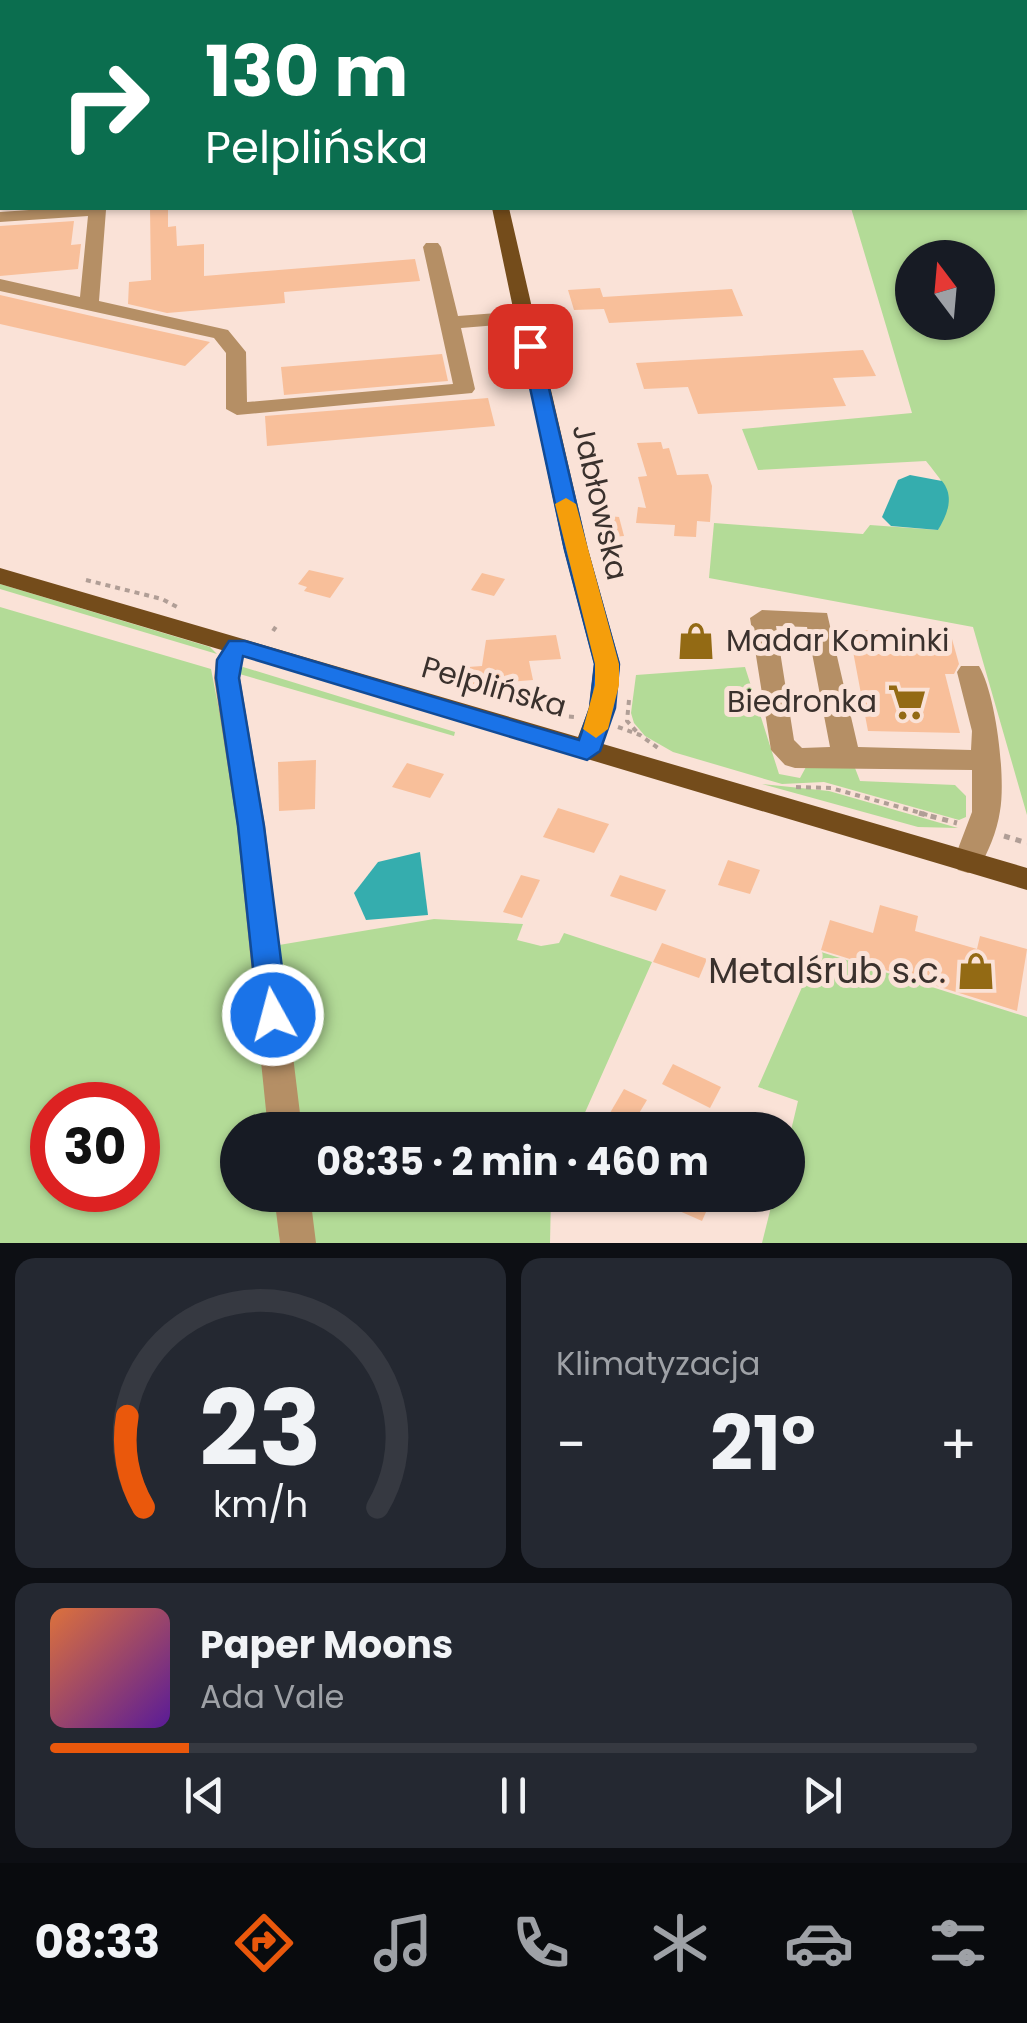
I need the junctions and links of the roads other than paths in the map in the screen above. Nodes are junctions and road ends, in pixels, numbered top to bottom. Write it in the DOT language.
graph roads {
  1 [pos="500,210"];
  2 [pos="0,217"];
  3 [pos="432,247"];
  4 [pos="0,285"];
  5 [pos="89,304"];
  6 [pos="524,317"];
  7 [pos="450,323"];
  8 [pos="0,576"];
  9 [pos="237,646"];
  10 [pos="970,672"];
  11 [pos="587,751"];
  12 [pos="846,757"];
  13 [pos="984,760"];
  14 [pos="968,862"];
  15 [pos="1027,879"];
  16 [pos="284,1112"];
  17 [pos="294,1212"];
  18 [pos="298,1243"];
  1 -- 6 [label="main road, Jabłowska"];
  2 -- 5 [label="street"];
  3 -- 7 [label="street"];
  4 -- 5 [label="street"];
  5 -- 7 [label="street"];
  6 -- 7 [label="street"];
  6 -- 11 [label="main road, Jabłowska"];
  8 -- 9 [label="main road, Pelplińska"];
  9 -- 11 [label="main road, Pelplińska"];
  9 -- 16 [label="street"];
  10 -- 13 [label="street"];
  11 -- 14 [label="main road, Pelplińska"];
  12 -- 12 [label="street"];
  12 -- 13 [label="street"];
  13 -- 14 [label="street"];
  14 -- 15 [label="main road, Pelplińska"];
  17 -- 18 [label="street"];
}
